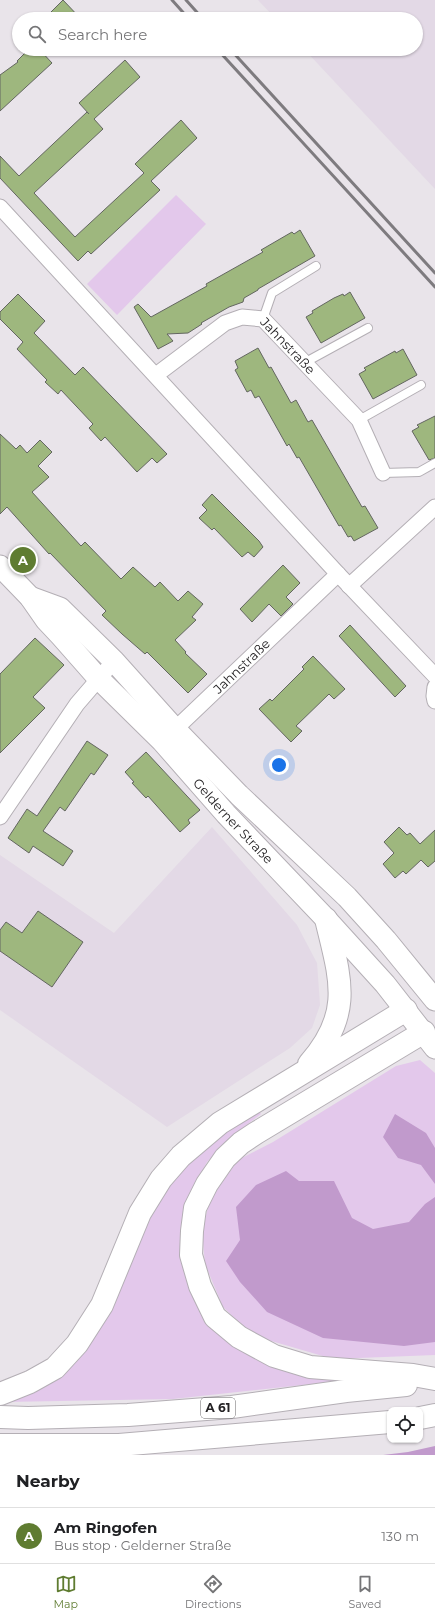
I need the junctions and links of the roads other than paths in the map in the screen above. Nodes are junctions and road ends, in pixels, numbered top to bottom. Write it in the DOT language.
graph roads {
  1 [pos="0,207"];
  2 [pos="316,266"];
  3 [pos="263,319"];
  4 [pos="368,328"];
  5 [pos="304,363"];
  6 [pos="156,375"];
  7 [pos="421,385"];
  8 [pos="358,420"];
  9 [pos="435,463"];
  10 [pos="383,473"];
  11 [pos="435,507"];
  12 [pos="0,566"];
  13 [pos="338,574"];
  14 [pos="349,586"];
  15 [pos="30,597"];
  16 [pos="114,661"];
  17 [pos="435,676"];
  18 [pos="98,678"];
  19 [pos="435,687"];
  20 [pos="435,701"];
  21 [pos="169,735"];
  22 [pos="0,817"];
  23 [pos="326,919"];
  24 [pos="434,997"];
  25 [pos="406,1010"];
  26 [pos="431,1035"];
  27 [pos="301,1073"];
  28 [pos="435,1379"];
  29 [pos="435,1382"];
  30 [pos="0,1394"];
  31 [pos="435,1415"];
  32 [pos="0,1417"];
  33 [pos="423,1417"];
  34 [pos="387,1422"];
  35 [pos="0,1445"];
  1 -- 6 [label="street"];
  2 -- 3 [label="lane"];
  3 -- 5 [label="street, Jahnstraße"];
  3 -- 6 [label="street, Jahnstraße"];
  4 -- 5 [label="lane"];
  5 -- 8 [label="street, Jahnstraße"];
  6 -- 13 [label="street"];
  7 -- 8 [label="lane"];
  8 -- 10 [label="street, Jahnstraße"];
  9 -- 10 [label="lane"];
  11 -- 14 [label="street"];
  12 -- 15 [label="main road, Gelderner Straße"];
  13 -- 14 [label="street"];
  13 -- 21 [label="street, Jahnstraße"];
  14 -- 17 [label="street"];
  15 -- 16 [label="main road, Gelderner Straße"];
  15 -- 18 [label="main road, Gelderner Straße"];
  16 -- 18 [label="street"];
  16 -- 21 [label="main road, Gelderner Straße"];
  18 -- 21 [label="main road, Gelderner Straße"];
  18 -- 22 [label="street"];
  19 -- 20 [label="street"];
  21 -- 23 [label="main road, Gelderner Straße"];
  21 -- 24 [label="main road, Gelderner Straße"];
  23 -- 25 [label="main road, Gelderner Straße"];
  23 -- 27 [label="highway"];
  24 -- 25 [label="main road"];
  25 -- 26 [label="main road, Gelderner Straße"];
  25 -- 27 [label="highway"];
  26 -- 28 [label="highway"];
  27 -- 30 [label="highway"];
  29 -- 32 [label="highway, A 61"];
  31 -- 33 [label="highway"];
  34 -- 35 [label="highway, A 61"];
}
